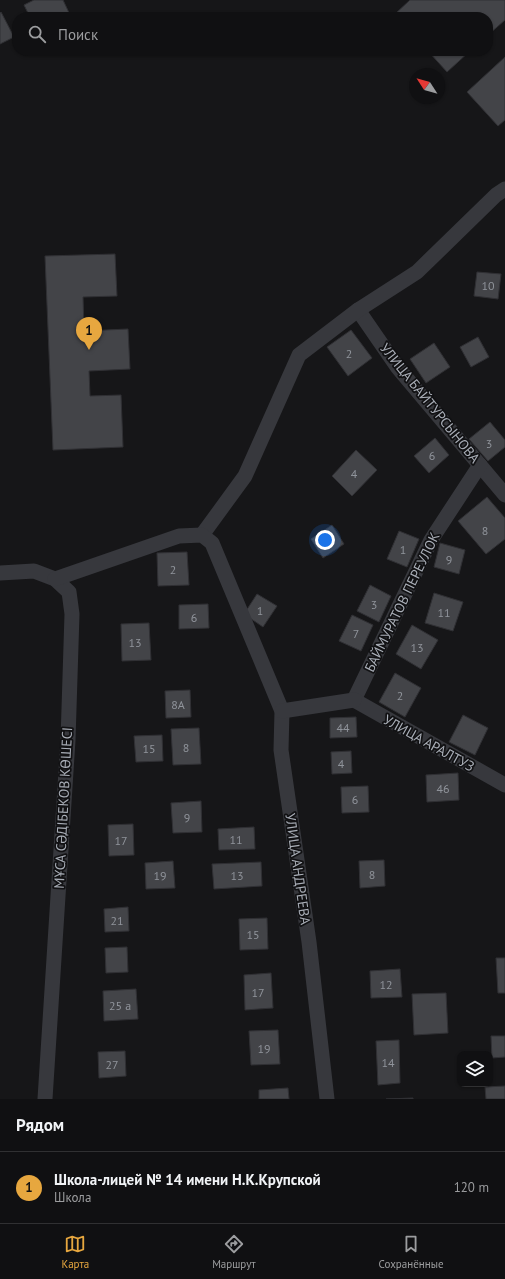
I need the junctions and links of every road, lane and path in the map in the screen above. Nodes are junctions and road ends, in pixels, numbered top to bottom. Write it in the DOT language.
graph roads {
  1 [pos="505,189"];
  2 [pos="358,310"];
  3 [pos="480,465"];
  4 [pos="505,495"];
  5 [pos="202,535"];
  6 [pos="0,573"];
  7 [pos="55,579"];
  8 [pos="354,700"];
  9 [pos="282,711"];
  10 [pos="505,785"];
  11 [pos="45,1099"];
  12 [pos="327,1099"];
  1 -- 2 [label="street"];
  2 -- 3 [label="street, УЛИЦА БАЙТУРСЫНОВА"];
  2 -- 5 [label="street"];
  3 -- 4 [label="street, УЛИЦА БАЙТУРСЫНОВА"];
  3 -- 8 [label="street, БАЙМУРАТОВ ПЕРЕУЛОК"];
  5 -- 7 [label="street"];
  5 -- 9 [label="street"];
  6 -- 7 [label="street, МҰСА СӘДІБЕКОВ КӨШЕСІ"];
  7 -- 11 [label="street, МҰСА СӘДІБЕКОВ КӨШЕСІ"];
  8 -- 9 [label="street"];
  8 -- 10 [label="street, УЛИЦА АРАЛТУЗ"];
  9 -- 12 [label="street, УЛИЦА АНДРЕЕВА"];
}
